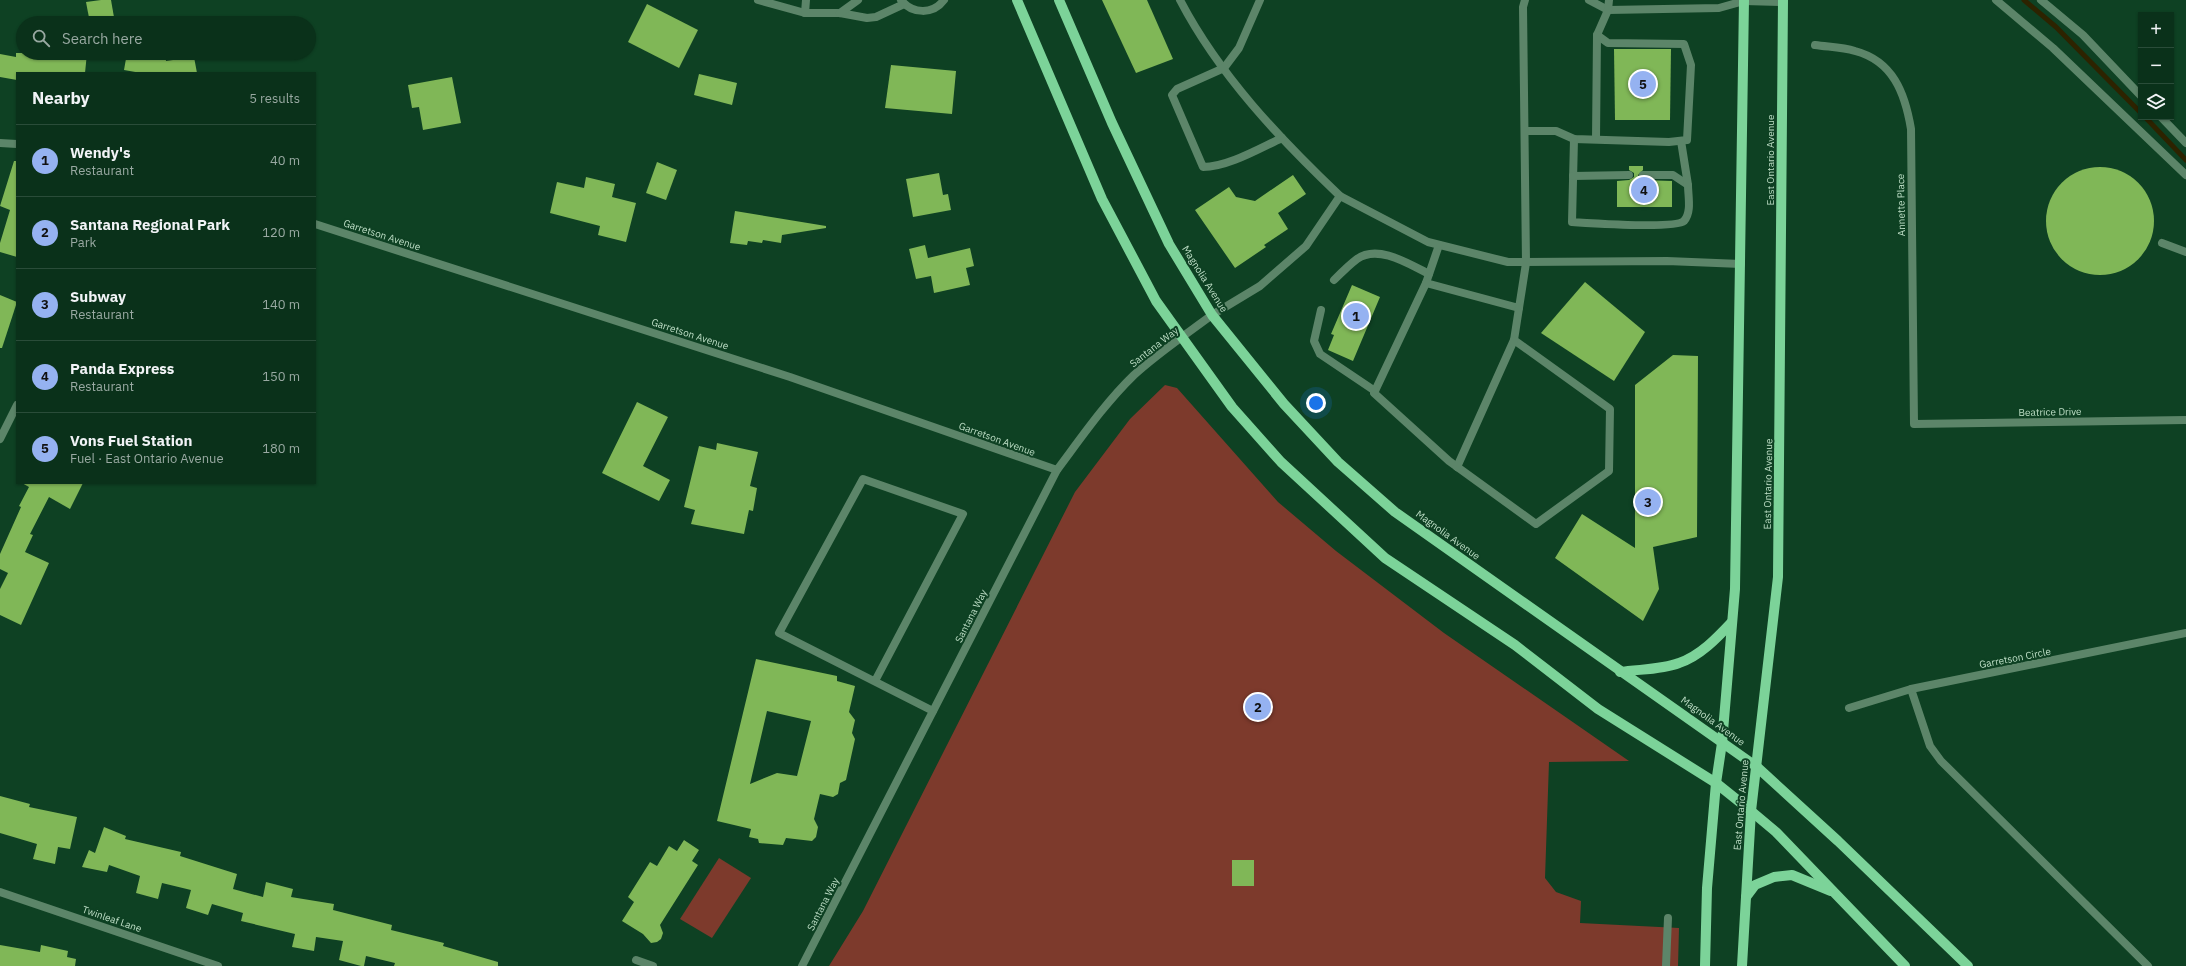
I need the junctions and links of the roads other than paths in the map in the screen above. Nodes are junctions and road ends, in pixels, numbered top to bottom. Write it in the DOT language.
graph roads {
  1 [pos="758,0"];
  2 [pos="806,0"];
  3 [pos="858,0"];
  4 [pos="944,0"];
  5 [pos="1017,0"];
  6 [pos="1059,0"];
  7 [pos="1180,0"];
  8 [pos="1260,0"];
  9 [pos="1525,0"];
  10 [pos="1589,0"];
  11 [pos="1609,0"];
  12 [pos="1744,0"];
  13 [pos="1996,0"];
  14 [pos="2041,0"];
  15 [pos="1783,1"];
  16 [pos="903,2"];
  17 [pos="1608,10"];
  18 [pos="805,13"];
  19 [pos="840,13"];
  20 [pos="1597,35"];
  21 [pos="1815,45"];
  22 [pos="1224,68"];
  23 [pos="2138,93"];
  24 [pos="2164,120"];
  25 [pos="1525,131"];
  26 [pos="1282,138"];
  27 [pos="1574,139"];
  28 [pos="1596,139"];
  29 [pos="1681,141"];
  30 [pos="0,142"];
  31 [pos="16,144"];
  32 [pos="2186,144"];
  33 [pos="1629,175"];
  34 [pos="1643,175"];
  35 [pos="2186,175"];
  36 [pos="1573,176"];
  37 [pos="1688,185"];
  38 [pos="1340,196"];
  39 [pos="316,224"];
  40 [pos="2162,243"];
  41 [pos="1439,245"];
  42 [pos="2186,252"];
  43 [pos="1526,263"];
  44 [pos="1741,264"];
  45 [pos="1429,274"];
  46 [pos="1334,280"];
  47 [pos="1426,283"];
  48 [pos="1519,308"];
  49 [pos="1321,310"];
  50 [pos="1212,315"];
  51 [pos="1182,338"];
  52 [pos="1514,340"];
  53 [pos="1375,391"];
  54 [pos="16,407"];
  55 [pos="2186,420"];
  56 [pos="1914,424"];
  57 [pos="0,440"];
  58 [pos="1458,467"];
  59 [pos="1057,470"];
  60 [pos="1732,622"];
  61 [pos="2186,633"];
  62 [pos="1620,672"];
  63 [pos="875,681"];
  64 [pos="1911,689"];
  65 [pos="1849,708"];
  66 [pos="933,711"];
  67 [pos="1722,743"];
  68 [pos="1757,768"];
  69 [pos="1716,783"];
  70 [pos="1751,811"];
  71 [pos="0,892"];
  72 [pos="1834,892"];
  73 [pos="1746,897"];
  74 [pos="1668,918"];
  75 [pos="636,960"];
  76 [pos="218,966"];
  77 [pos="653,966"];
  78 [pos="802,966"];
  79 [pos="1666,966"];
  80 [pos="1705,966"];
  81 [pos="1742,966"];
  82 [pos="1905,966"];
  83 [pos="1968,966"];
  84 [pos="2148,966"];
  1 -- 18 [label="street"];
  2 -- 18 [label="street"];
  3 -- 19 [label="street"];
  4 -- 16 [label="street"];
  5 -- 51 [label="main road"];
  6 -- 50 [label="main road, Magnolia Avenue"];
  7 -- 22 [label="street"];
  8 -- 22 [label="street"];
  9 -- 25 [label="street"];
  10 -- 17 [label="street"];
  11 -- 17 [label="street"];
  12 -- 15 [label="street"];
  12 -- 17 [label="street"];
  12 -- 44 [label="main road"];
  13 -- 35 [label="street"];
  14 -- 23 [label="street"];
  15 -- 68 [label="main road, East Ontario Avenue"];
  16 -- 19 [label="street"];
  17 -- 20 [label="street"];
  18 -- 19 [label="street"];
  20 -- 28 [label="street"];
  20 -- 29 [label="street"];
  21 -- 56 [label="street, Annette Place"];
  22 -- 26 [label="street"];
  22 -- 26 [label="street"];
  24 -- 32 [label="street"];
  25 -- 27 [label="street"];
  25 -- 43 [label="street"];
  26 -- 38 [label="street"];
  27 -- 28 [label="street"];
  27 -- 36 [label="street"];
  28 -- 29 [label="street"];
  29 -- 37 [label="street"];
  30 -- 31 [label="street"];
  33 -- 36 [label="street"];
  34 -- 37 [label="street"];
  36 -- 37 [label="street"];
  38 -- 41 [label="street"];
  38 -- 50 [label="street, Santana Way"];
  39 -- 59 [label="street, Garretson Avenue"];
  40 -- 42 [label="street"];
  41 -- 43 [label="street"];
  41 -- 45 [label="street"];
  43 -- 44 [label="street"];
  43 -- 48 [label="street"];
  44 -- 60 [label="main road"];
  45 -- 46 [label="street"];
  45 -- 47 [label="street"];
  47 -- 48 [label="street"];
  47 -- 53 [label="street"];
  48 -- 52 [label="street"];
  49 -- 53 [label="street"];
  50 -- 51 [label="street, Santana Way"];
  50 -- 62 [label="main road, Magnolia Avenue"];
  51 -- 59 [label="street, Santana Way"];
  51 -- 69 [label="main road"];
  52 -- 58 [label="street"];
  52 -- 58 [label="street"];
  53 -- 58 [label="street"];
  54 -- 57 [label="street"];
  55 -- 56 [label="street, Beatrice Drive"];
  59 -- 66 [label="street, Santana Way"];
  60 -- 62 [label="main road"];
  60 -- 67 [label="main road"];
  61 -- 64 [label="street, Garretson Circle"];
  62 -- 67 [label="main road, Magnolia Avenue"];
  63 -- 63 [label="street"];
  63 -- 66 [label="street"];
  64 -- 65 [label="street, Garretson Circle"];
  64 -- 84 [label="street"];
  66 -- 78 [label="street, Santana Way"];
  67 -- 68 [label="main road, Magnolia Avenue"];
  67 -- 69 [label="main road"];
  68 -- 70 [label="main road, East Ontario Avenue"];
  68 -- 83 [label="main road, Magnolia Avenue"];
  69 -- 70 [label="main road"];
  69 -- 80 [label="main road"];
  70 -- 72 [label="main road"];
  70 -- 73 [label="main road, East Ontario Avenue"];
  71 -- 76 [label="street, Twinleaf Lane"];
  72 -- 73 [label="main road"];
  72 -- 82 [label="main road"];
  73 -- 81 [label="main road, East Ontario Avenue"];
  74 -- 79 [label="street"];
  75 -- 77 [label="street"];
}
